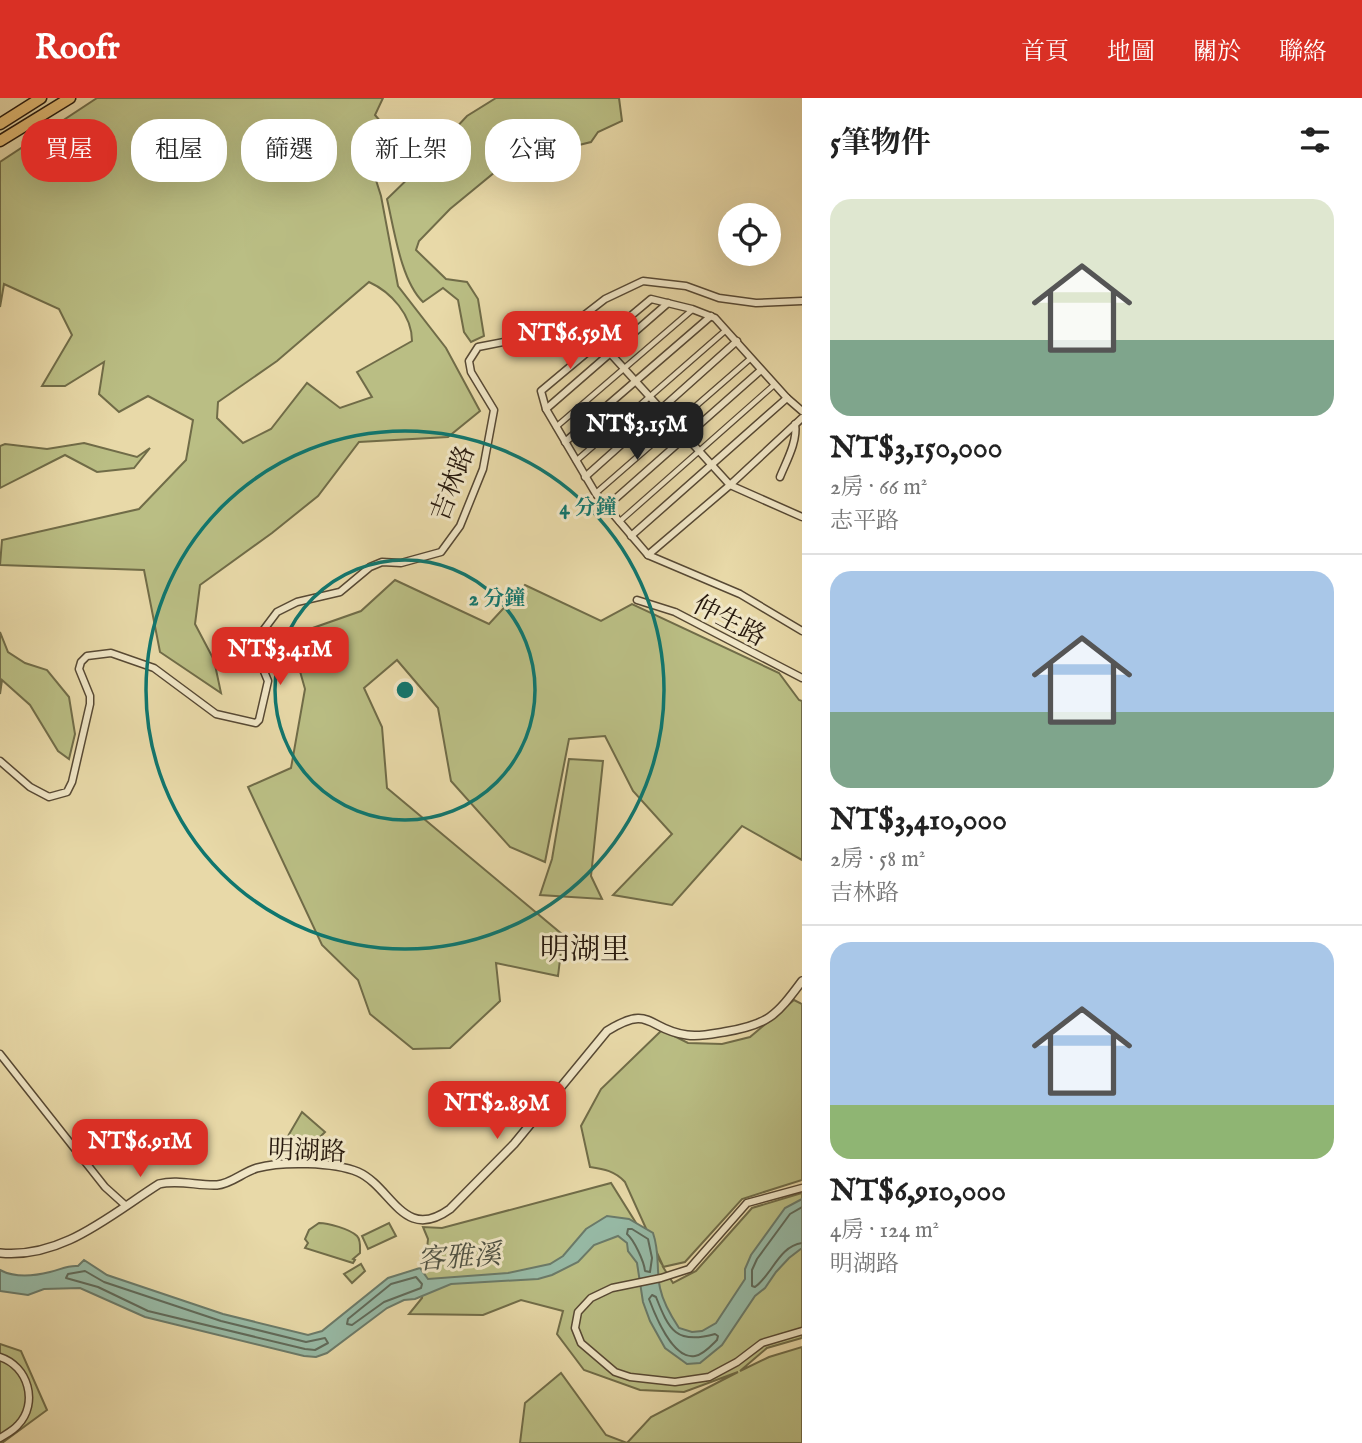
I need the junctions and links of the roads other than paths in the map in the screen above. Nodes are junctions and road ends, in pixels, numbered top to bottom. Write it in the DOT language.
graph roads {
  1 [pos="41,98"];
  2 [pos="70,98"];
  3 [pos="0,124"];
  4 [pos="0,141"];
  5 [pos="802,302"];
  6 [pos="668,303"];
  7 [pos="693,309"];
  8 [pos="711,316"];
  9 [pos="727,329"];
  10 [pos="599,341"];
  11 [pos="737,341"];
  12 [pos="611,353"];
  13 [pos="751,359"];
  14 [pos="624,368"];
  15 [pos="761,370"];
  16 [pos="635,381"];
  17 [pos="774,384"];
  18 [pos="649,397"];
  19 [pos="787,398"];
  20 [pos="546,409"];
  21 [pos="660,409"];
  22 [pos="802,411"];
  23 [pos="802,418"];
  24 [pos="795,424"];
  25 [pos="675,425"];
  26 [pos="556,427"];
  27 [pos="686,438"];
  28 [pos="565,442"];
  29 [pos="698,451"];
  30 [pos="576,461"];
  31 [pos="711,465"];
  32 [pos="585,477"];
  33 [pos="780,477"];
  34 [pos="730,485"];
  35 [pos="596,494"];
  36 [pos="606,507"];
  37 [pos="802,517"];
  38 [pos="619,522"];
  39 [pos="631,536"];
  40 [pos="648,555"];
  41 [pos="637,600"];
  42 [pos="802,631"];
  43 [pos="802,678"];
  44 [pos="0,761"];
  45 [pos="802,981"];
  46 [pos="798,993"];
  47 [pos="0,1054"];
  48 [pos="802,1188"];
  49 [pos="125,1205"];
  50 [pos="0,1253"];
  51 [pos="802,1331"];
  52 [pos="0,1357"];
  53 [pos="0,1438"];
  1 -- 3 [label="highway"];
  2 -- 4 [label="highway"];
  5 -- 44 [label="street, 吉林路"];
  6 -- 7 [label="street"];
  6 -- 10 [label="street"];
  6 -- 12 [label="street"];
  7 -- 8 [label="street"];
  7 -- 14 [label="street"];
  8 -- 9 [label="street"];
  8 -- 16 [label="street"];
  9 -- 11 [label="street"];
  9 -- 18 [label="street"];
  10 -- 12 [label="street"];
  10 -- 20 [label="street"];
  11 -- 13 [label="street"];
  11 -- 21 [label="street"];
  12 -- 14 [label="street"];
  12 -- 20 [label="street"];
  13 -- 15 [label="street"];
  13 -- 25 [label="street"];
  14 -- 16 [label="street"];
  14 -- 26 [label="street"];
  15 -- 17 [label="street"];
  15 -- 27 [label="street"];
  16 -- 18 [label="street"];
  16 -- 28 [label="street"];
  17 -- 19 [label="street"];
  17 -- 29 [label="street"];
  18 -- 21 [label="street"];
  18 -- 30 [label="street"];
  19 -- 22 [label="street"];
  19 -- 31 [label="street"];
  20 -- 26 [label="street"];
  21 -- 25 [label="street"];
  21 -- 32 [label="street"];
  23 -- 24 [label="street"];
  24 -- 33 [label="street"];
  24 -- 34 [label="street"];
  25 -- 27 [label="street"];
  25 -- 35 [label="street"];
  26 -- 28 [label="street"];
  27 -- 29 [label="street"];
  27 -- 36 [label="street"];
  28 -- 30 [label="street"];
  29 -- 31 [label="street"];
  29 -- 38 [label="street"];
  30 -- 32 [label="street"];
  31 -- 34 [label="street"];
  31 -- 39 [label="street"];
  32 -- 35 [label="street"];
  34 -- 37 [label="street"];
  34 -- 40 [label="street"];
  35 -- 36 [label="street"];
  36 -- 38 [label="street"];
  38 -- 39 [label="street"];
  39 -- 40 [label="street"];
  40 -- 42 [label="street, 仲生路"];
  41 -- 43 [label="street, 仲生路"];
  45 -- 46 [label="street, 明湖路"];
  46 -- 49 [label="street, 明湖路"];
  47 -- 49 [label="street"];
  48 -- 51 [label="street"];
  49 -- 50 [label="street, 明湖路"];
  52 -- 53 [label="street"];
}
